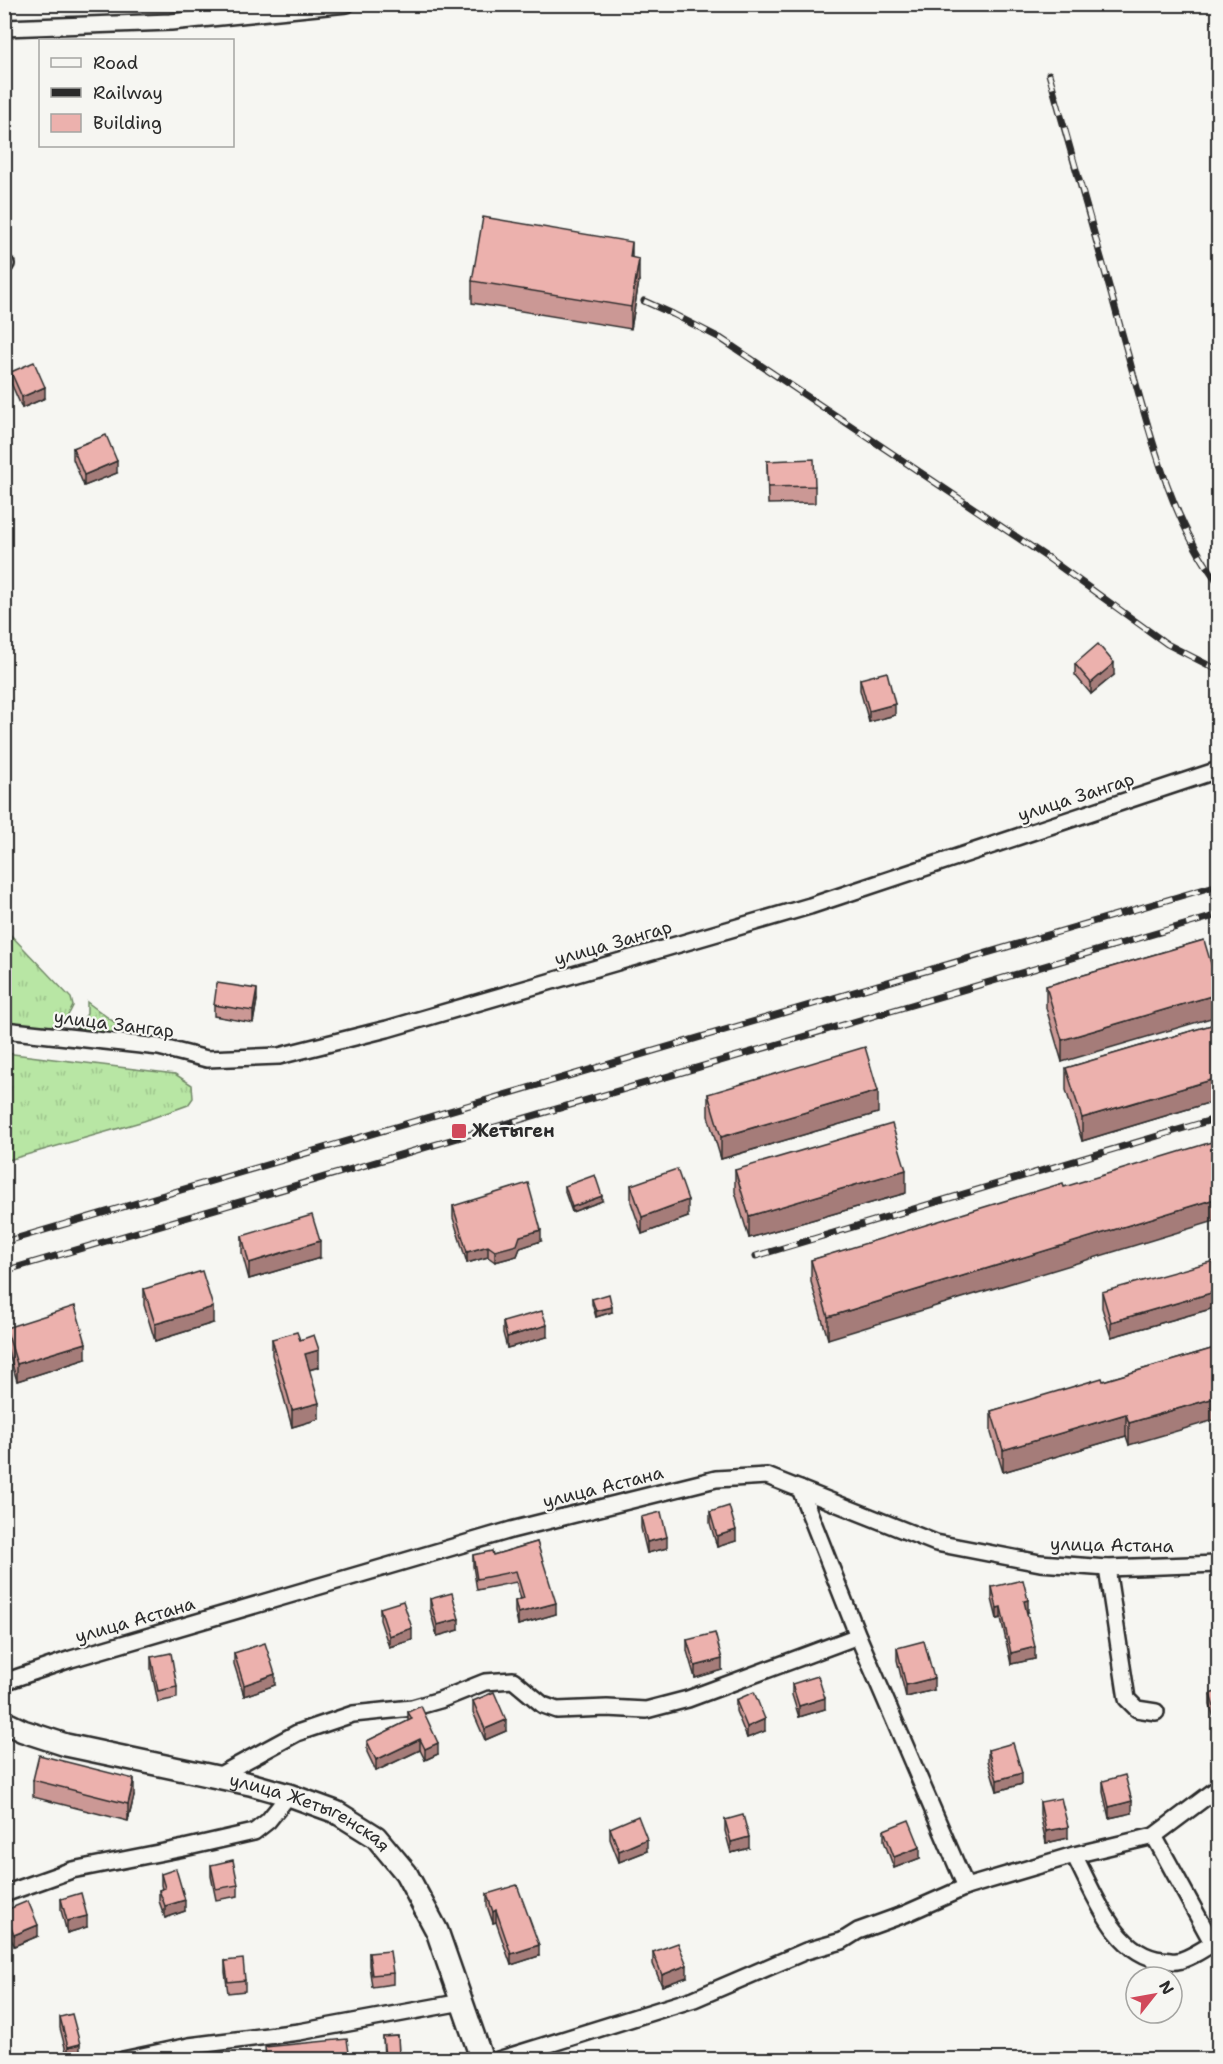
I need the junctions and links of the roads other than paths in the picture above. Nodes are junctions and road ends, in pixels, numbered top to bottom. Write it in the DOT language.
graph roads {
  1 [pos="347,4"];
  2 [pos="4,28"];
  3 [pos="1218,770"];
  4 [pos="4,1030"];
  5 [pos="800,1489"];
  6 [pos="1218,1564"];
  7 [pos="1107,1568"];
  8 [pos="858,1635"];
  9 [pos="4,1682"];
  10 [pos="1156,1712"];
  11 [pos="4,1722"];
  12 [pos="216,1777"];
  13 [pos="1218,1788"];
  14 [pos="290,1795"];
  15 [pos="1154,1836"];
  16 [pos="1074,1855"];
  17 [pos="966,1887"];
  18 [pos="4,1894"];
  19 [pos="1216,1942"];
  20 [pos="462,2002"];
  21 [pos="123,2060"];
  22 [pos="482,2060"];
  23 [pos="498,2060"];
  1 -- 2 [label="street"];
  3 -- 4 [label="street, улица Зангар"];
  5 -- 7 [label="street, улица Астана"];
  5 -- 8 [label="street"];
  5 -- 9 [label="street, улица Астана"];
  6 -- 7 [label="street, улица Астана"];
  7 -- 10 [label="street"];
  8 -- 12 [label="street"];
  8 -- 17 [label="street"];
  11 -- 12 [label="main road, улица Жетыгенская"];
  12 -- 14 [label="main road, улица Жетыгенская"];
  13 -- 15 [label="street"];
  14 -- 18 [label="street"];
  14 -- 20 [label="main road, улица Жетыгенская"];
  15 -- 16 [label="street"];
  15 -- 19 [label="street"];
  16 -- 17 [label="street"];
  16 -- 19 [label="street"];
  17 -- 23 [label="street"];
  20 -- 21 [label="street"];
  20 -- 22 [label="main road, улица Жетыгенская"];
}
